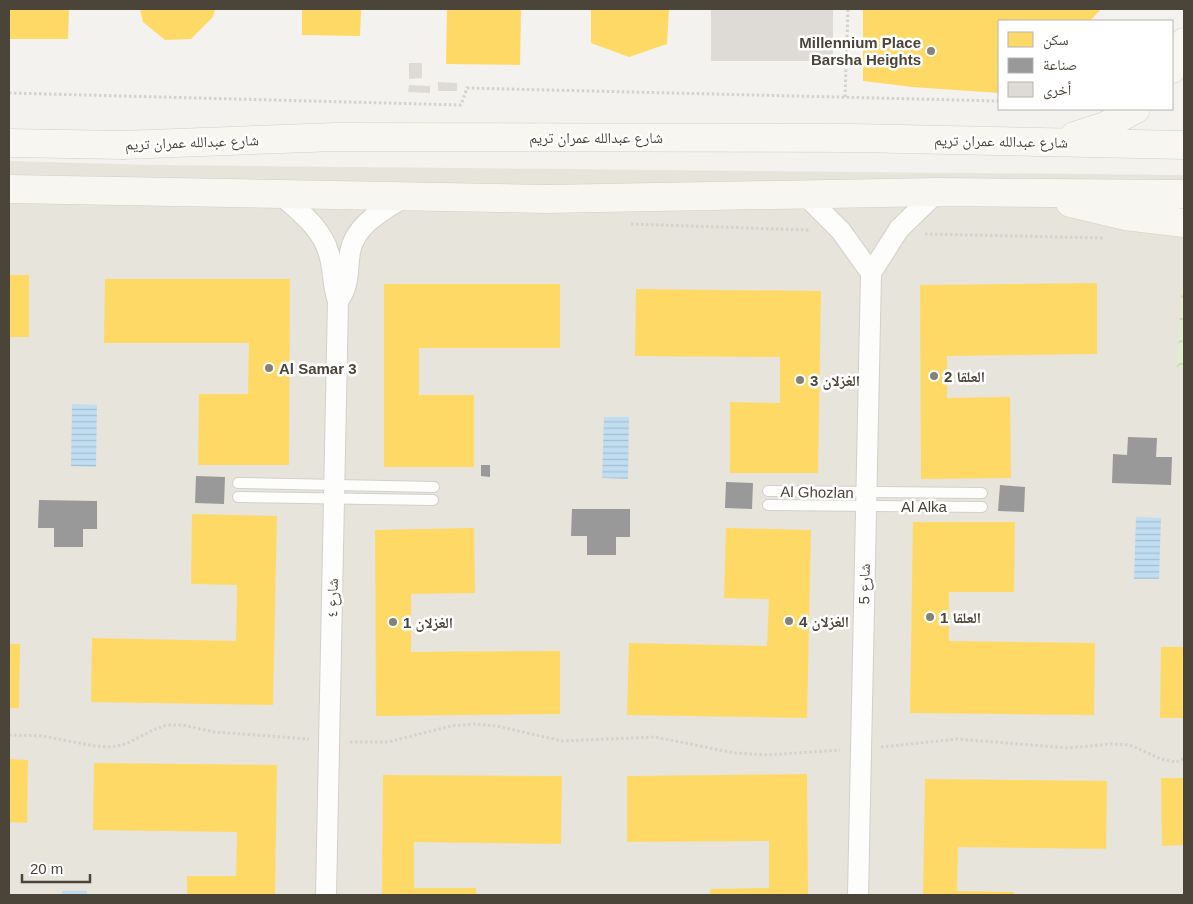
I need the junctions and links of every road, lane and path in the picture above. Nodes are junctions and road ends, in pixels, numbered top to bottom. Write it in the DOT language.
graph roads {
  1 [pos="848,9"];
  2 [pos="1184,42"];
  3 [pos="1173,67"];
  4 [pos="9,92"];
  5 [pos="846,97"];
  6 [pos="998,101"];
  7 [pos="1134,110"];
  8 [pos="1054,142"];
  9 [pos="9,143"];
  10 [pos="1184,146"];
  11 [pos="9,189"];
  12 [pos="937,192"];
  13 [pos="1045,193"];
  14 [pos="280,194"];
  15 [pos="804,194"];
  16 [pos="1184,194"];
  17 [pos="406,196"];
  18 [pos="1184,223"];
  19 [pos="629,224"];
  20 [pos="818,230"];
  21 [pos="923,235"];
  22 [pos="1107,238"];
  23 [pos="871,273"];
  24 [pos="338,301"];
  25 [pos="238,484"];
  26 [pos="434,487"];
  27 [pos="768,491"];
  28 [pos="334,492"];
  29 [pos="982,493"];
  30 [pos="238,497"];
  31 [pos="433,500"];
  32 [pos="866,500"];
  33 [pos="768,504"];
  34 [pos="982,506"];
  35 [pos="9,735"];
  36 [pos="329,740"];
  37 [pos="862,749"];
  38 [pos="1184,759"];
  39 [pos="326,895"];
  40 [pos="858,895"];
  1 -- 5 [label="path"];
  2 -- 3 [label="main road"];
  4 -- 5 [label="path"];
  5 -- 6 [label="path"];
  7 -- 8 [label="main road"];
  8 -- 9 [label="main road, شارع عبدالله عمران تريم"];
  8 -- 10 [label="main road, شارع عبدالله عمران تريم"];
  11 -- 14 [label="main road"];
  12 -- 13 [label="main road"];
  12 -- 15 [label="main road"];
  12 -- 23 [label="street"];
  13 -- 16 [label="main road"];
  13 -- 18 [label="main road"];
  14 -- 17 [label="main road"];
  14 -- 24 [label="street, شارع ٤"];
  15 -- 17 [label="main road"];
  15 -- 23 [label="street"];
  17 -- 24 [label="street, شارع ٤"];
  19 -- 20 [label="path"];
  21 -- 22 [label="path"];
  23 -- 32 [label="street, شارع 5"];
  24 -- 28 [label="street, شارع ٤"];
  25 -- 28 [label="lane"];
  26 -- 28 [label="lane"];
  27 -- 32 [label="lane, Al Ghozlan"];
  28 -- 30 [label="lane"];
  28 -- 31 [label="lane"];
  28 -- 36 [label="street, شارع ٤"];
  29 -- 32 [label="lane, Al Alka"];
  32 -- 33 [label="lane, Al Ghozlan"];
  32 -- 34 [label="lane, Al Alka"];
  32 -- 37 [label="street, شارع 5"];
  35 -- 36 [label="path"];
  36 -- 37 [label="path"];
  36 -- 39 [label="street, شارع ٤"];
  37 -- 38 [label="path"];
  37 -- 40 [label="street, شارع 5"];
}
